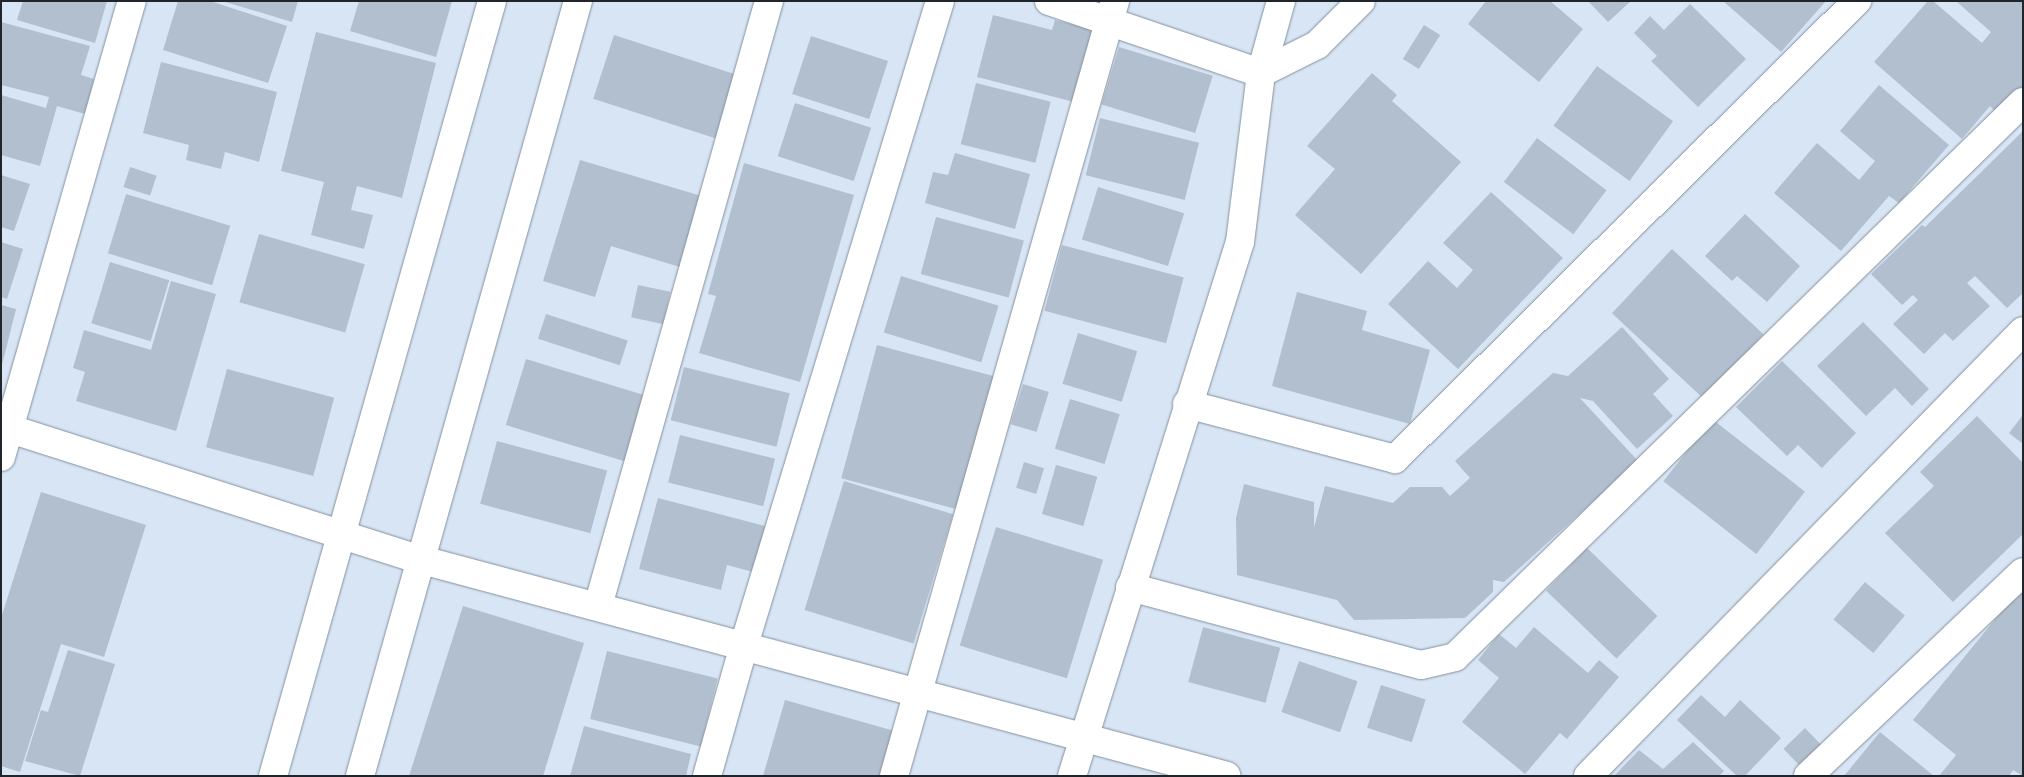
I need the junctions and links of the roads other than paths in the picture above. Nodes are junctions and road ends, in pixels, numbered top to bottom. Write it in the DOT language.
graph roads {
  1 [pos="132,1"];
  2 [pos="492,1"];
  3 [pos="578,1"];
  4 [pos="769,1"];
  5 [pos="940,1"];
  6 [pos="1049,1"];
  7 [pos="1281,1"];
  8 [pos="1361,1"];
  9 [pos="1857,1"];
  10 [pos="1112,11"];
  11 [pos="1260,74"];
  12 [pos="2023,102"];
  13 [pos="2023,331"];
  14 [pos="1188,404"];
  15 [pos="5,427"];
  16 [pos="1,457"];
  17 [pos="340,535"];
  18 [pos="422,560"];
  19 [pos="2023,572"];
  20 [pos="1130,587"];
  21 [pos="598,606"];
  22 [pos="744,645"];
  23 [pos="919,691"];
  24 [pos="1083,738"];
  25 [pos="273,776"];
  26 [pos="360,776"];
  27 [pos="707,776"];
  28 [pos="894,776"];
  29 [pos="1072,776"];
  30 [pos="1227,776"];
  31 [pos="1588,776"];
  32 [pos="1808,776"];
  1 -- 15 [label="street"];
  2 -- 17 [label="street"];
  3 -- 18 [label="street"];
  4 -- 21 [label="street"];
  5 -- 22 [label="street"];
  6 -- 10 [label="street"];
  7 -- 11 [label="street"];
  8 -- 11 [label="street"];
  9 -- 14 [label="street"];
  10 -- 11 [label="street"];
  10 -- 23 [label="street"];
  11 -- 14 [label="street"];
  12 -- 20 [label="street"];
  13 -- 31 [label="street"];
  14 -- 20 [label="street"];
  15 -- 16 [label="street"];
  15 -- 17 [label="street"];
  17 -- 18 [label="street"];
  17 -- 25 [label="street"];
  18 -- 21 [label="street"];
  18 -- 26 [label="street"];
  19 -- 32 [label="street"];
  20 -- 24 [label="street"];
  21 -- 22 [label="street"];
  22 -- 23 [label="street"];
  22 -- 27 [label="street"];
  23 -- 24 [label="street"];
  23 -- 28 [label="street"];
  24 -- 29 [label="street"];
  24 -- 30 [label="street"];
}
